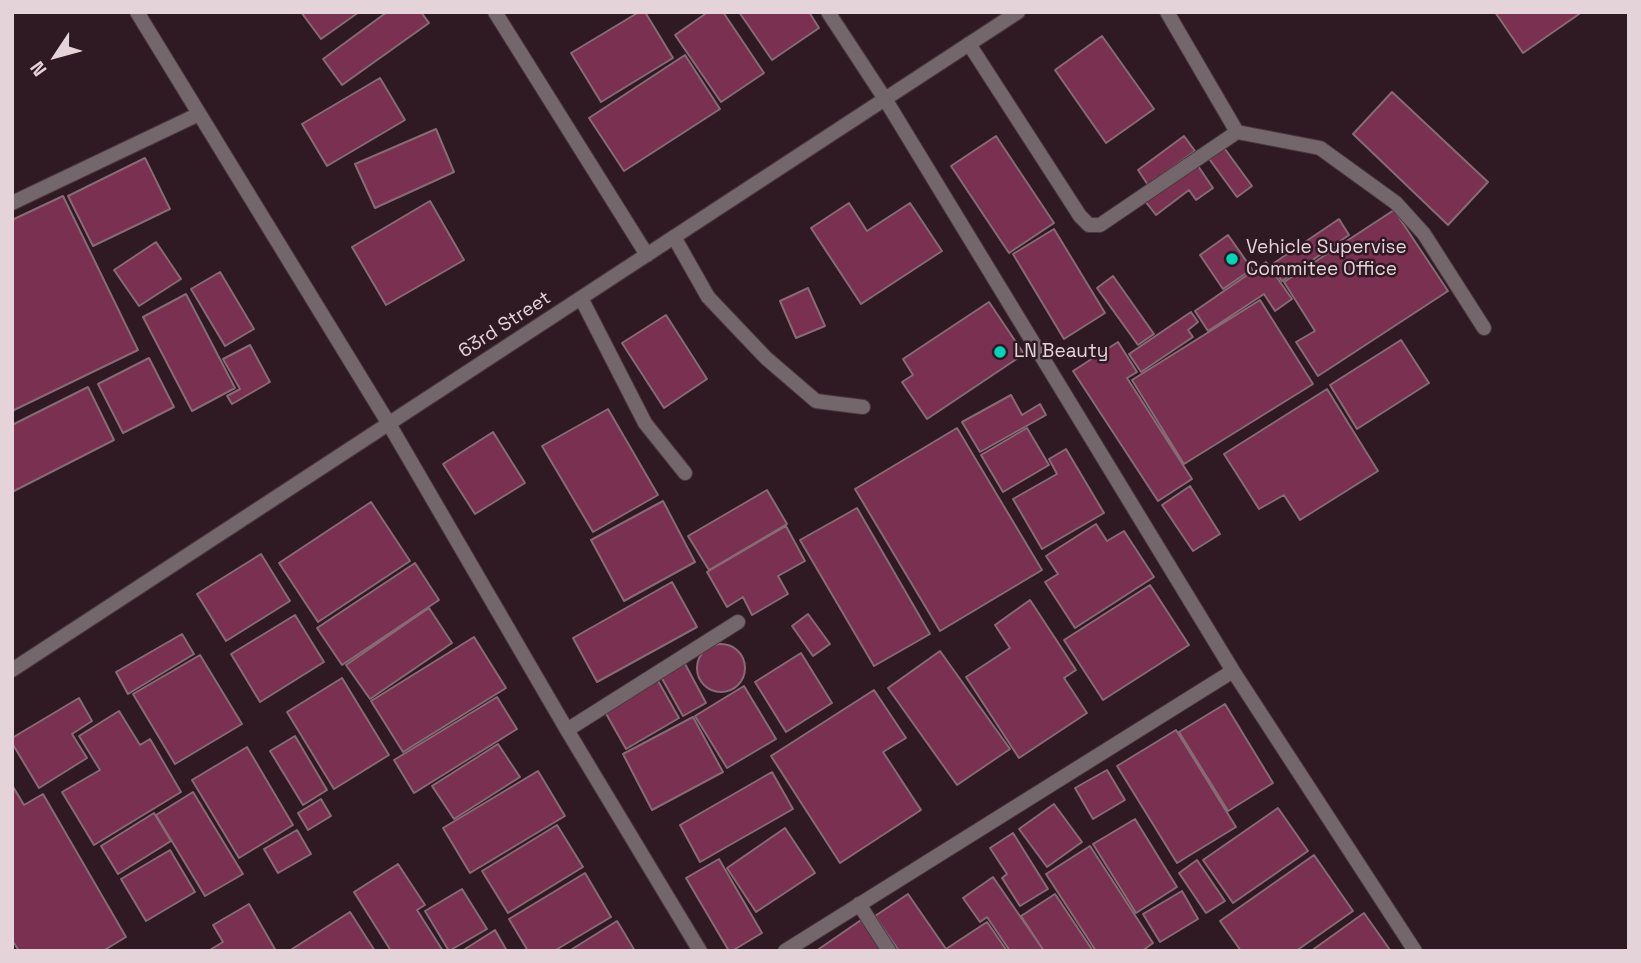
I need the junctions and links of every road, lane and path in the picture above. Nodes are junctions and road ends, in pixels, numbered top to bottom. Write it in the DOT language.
graph roads {
  1 [pos="137,12"];
  2 [pos="495,12"];
  3 [pos="828,12"];
  4 [pos="1018,12"];
  5 [pos="1167,12"];
  6 [pos="970,44"];
  7 [pos="885,99"];
  8 [pos="199,114"];
  9 [pos="1237,132"];
  10 [pos="12,203"];
  11 [pos="674,237"];
  12 [pos="647,255"];
  13 [pos="581,298"];
  14 [pos="1484,328"];
  15 [pos="863,407"];
  16 [pos="389,424"];
  17 [pos="685,473"];
  18 [pos="738,622"];
  19 [pos="12,670"];
  20 [pos="1233,671"];
  21 [pos="567,730"];
  22 [pos="859,904"];
  23 [pos="700,951"];
  24 [pos="785,951"];
  25 [pos="889,951"];
  26 [pos="1415,951"];
  1 -- 8 [label="street"];
  2 -- 12 [label="street"];
  3 -- 7 [label="street"];
  4 -- 6 [label="street, 63rd Street"];
  5 -- 9 [label="street"];
  6 -- 7 [label="street, 63rd Street"];
  6 -- 9 [label="street"];
  7 -- 11 [label="street, 63rd Street"];
  7 -- 20 [label="street"];
  8 -- 10 [label="street"];
  8 -- 16 [label="street"];
  9 -- 14 [label="street"];
  11 -- 12 [label="street, 63rd Street"];
  11 -- 15 [label="street"];
  12 -- 13 [label="street, 63rd Street"];
  13 -- 16 [label="street, 63rd Street"];
  13 -- 17 [label="street"];
  16 -- 19 [label="street, 63rd Street"];
  16 -- 21 [label="street"];
  18 -- 21 [label="street"];
  20 -- 22 [label="street"];
  20 -- 26 [label="street"];
  21 -- 23 [label="street"];
  22 -- 24 [label="street"];
  22 -- 25 [label="street"];
}
